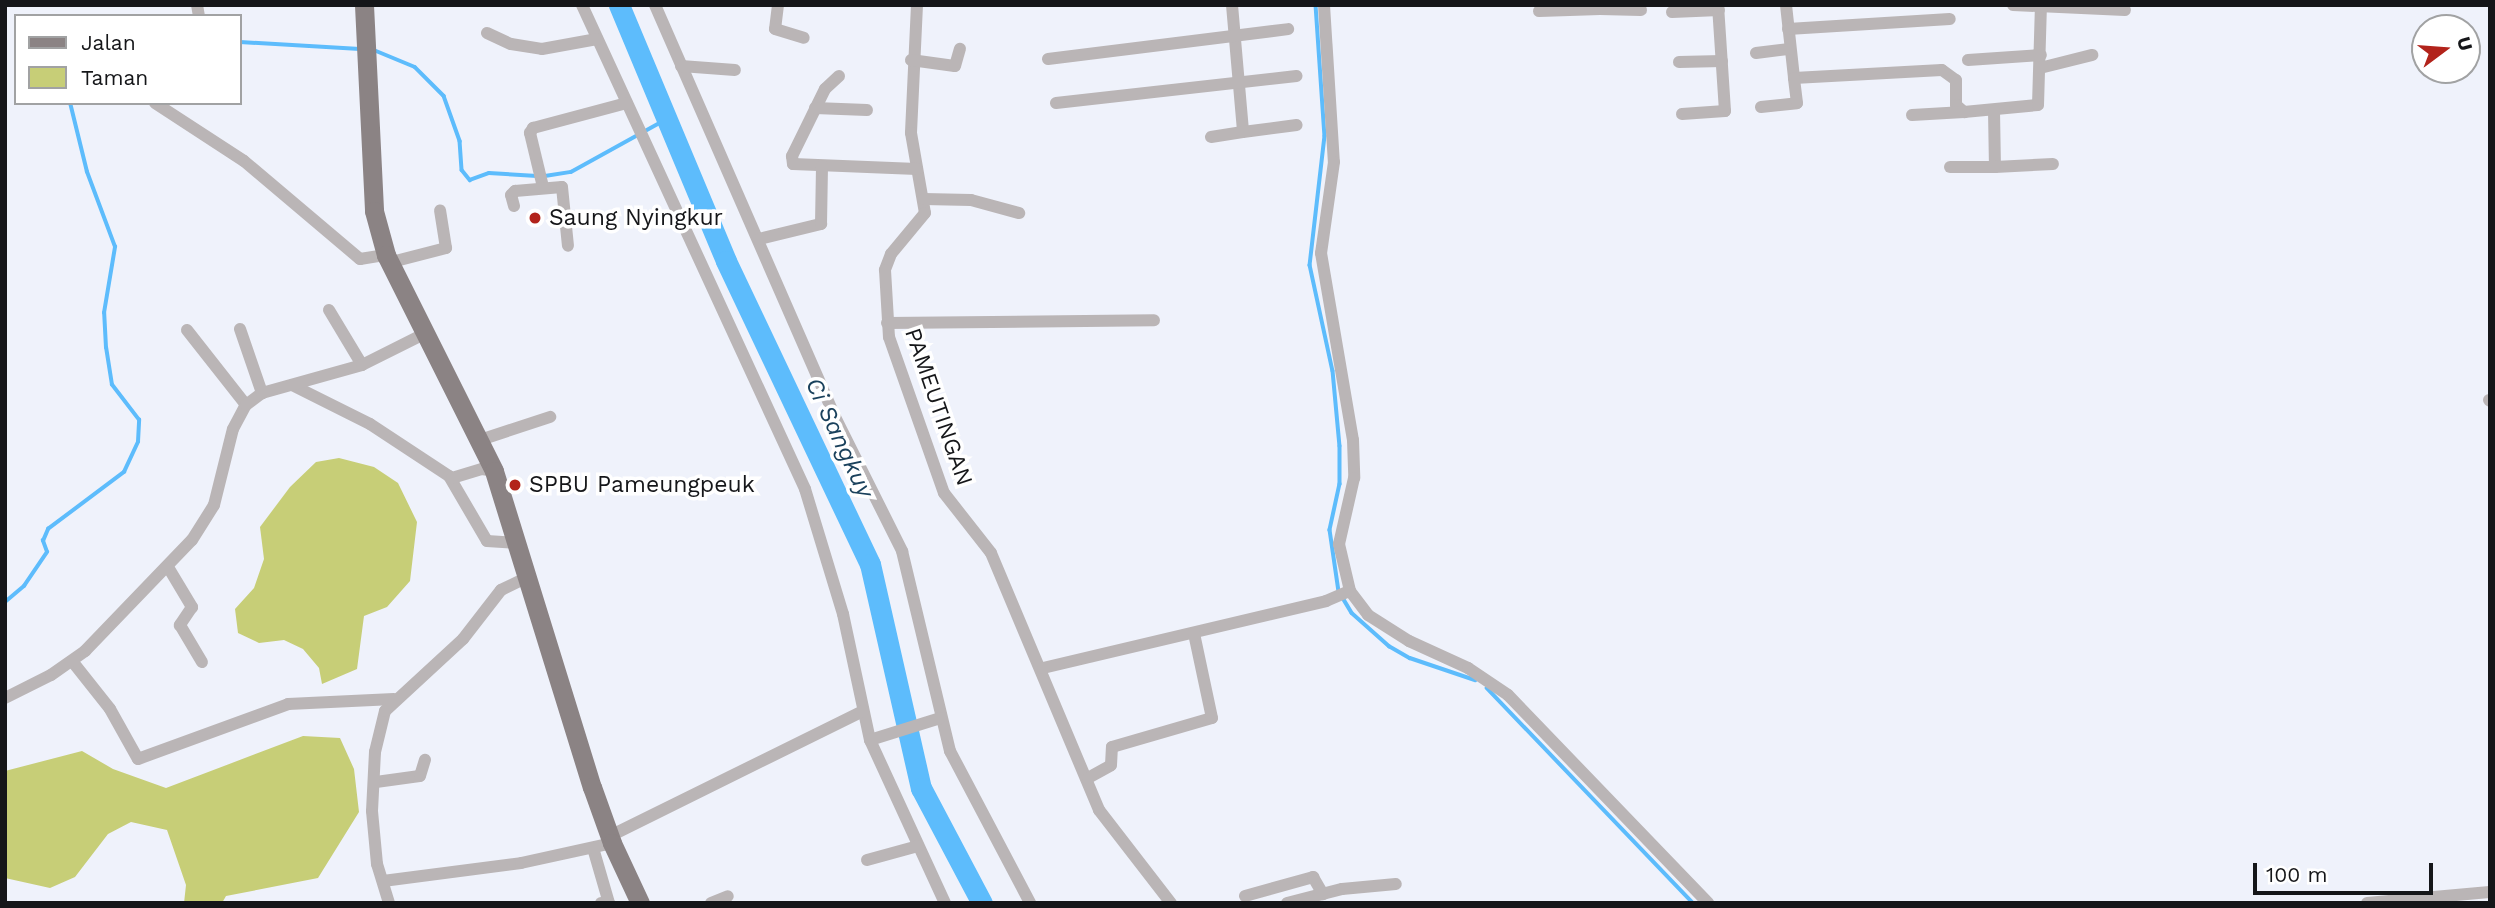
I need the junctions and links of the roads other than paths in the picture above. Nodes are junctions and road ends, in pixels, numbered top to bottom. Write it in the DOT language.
graph roads {
  1 [pos="363,5"];
  2 [pos="582,5"];
  3 [pos="655,5"];
  4 [pos="778,5"];
  5 [pos="917,5"];
  6 [pos="1232,5"];
  7 [pos="1324,5"];
  8 [pos="1786,5"];
  9 [pos="2013,5"];
  10 [pos="2041,5"];
  11 [pos="1600,7"];
  12 [pos="1719,8"];
  13 [pos="1641,10"];
  14 [pos="2125,10"];
  15 [pos="1539,11"];
  16 [pos="1672,12"];
  17 [pos="1950,19"];
  18 [pos="1288,29"];
  19 [pos="1788,29"];
  20 [pos="487,33"];
  21 [pos="1235,36"];
  22 [pos="804,38"];
  23 [pos="597,39"];
  24 [pos="1790,49"];
  25 [pos="960,50"];
  26 [pos="1756,53"];
  27 [pos="2092,55"];
  28 [pos="911,60"];
  29 [pos="1048,60"];
  30 [pos="1968,60"];
  31 [pos="1722,61"];
  32 [pos="2041,61"];
  33 [pos="1679,62"];
  34 [pos="681,66"];
  35 [pos="735,71"];
  36 [pos="839,76"];
  37 [pos="1296,76"];
  38 [pos="1794,78"];
  39 [pos="1239,84"];
  40 [pos="627,103"];
  41 [pos="1056,103"];
  42 [pos="158,105"];
  43 [pos="1760,107"];
  44 [pos="815,108"];
  45 [pos="867,110"];
  46 [pos="1994,111"];
  47 [pos="1964,112"];
  48 [pos="1682,114"];
  49 [pos="1912,115"];
  50 [pos="1297,125"];
  51 [pos="1243,132"];
  52 [pos="1210,137"];
  53 [pos="2053,164"];
  54 [pos="822,166"];
  55 [pos="1950,167"];
  56 [pos="1995,167"];
  57 [pos="918,169"];
  58 [pos="541,180"];
  59 [pos="924,199"];
  60 [pos="514,206"];
  61 [pos="440,211"];
  62 [pos="1019,213"];
  63 [pos="759,239"];
  64 [pos="568,246"];
  65 [pos="387,259"];
  66 [pos="329,310"];
  67 [pos="1154,320"];
  68 [pos="887,323"];
  69 [pos="240,329"];
  70 [pos="187,330"];
  71 [pos="424,334"];
  72 [pos="362,365"];
  73 [pos="292,385"];
  74 [pos="262,393"];
  75 [pos="246,405"];
  76 [pos="550,417"];
  77 [pos="480,440"];
  78 [pos="494,471"];
  79 [pos="452,478"];
  80 [pos="518,543"];
  81 [pos="168,567"];
  82 [pos="528,577"];
  83 [pos="1344,593"];
  84 [pos="1194,633"];
  85 [pos="72,661"];
  86 [pos="202,662"];
  87 [pos="1043,668"];
  88 [pos="5,698"];
  89 [pos="394,699"];
  90 [pos="863,711"];
  91 [pos="937,719"];
  92 [pos="873,739"];
  93 [pos="425,760"];
  94 [pos="1088,778"];
  95 [pos="376,782"];
  96 [pos="605,842"];
  97 [pos="918,846"];
  98 [pos="867,860"];
  99 [pos="383,881"];
  100 [pos="1396,884"];
  101 [pos="2490,892"];
  102 [pos="1323,894"];
  103 [pos="1245,896"];
  104 [pos="389,903"];
  105 [pos="601,903"];
  106 [pos="640,903"];
  107 [pos="945,903"];
  108 [pos="1030,903"];
  109 [pos="1171,903"];
  110 [pos="1287,903"];
  111 [pos="1709,903"];
  112 [pos="2367,903"];
  1 -- 65 [label="main road"];
  2 -- 23 [label="street"];
  3 -- 34 [label="street"];
  4 -- 22 [label="street"];
  5 -- 28 [label="street"];
  6 -- 21 [label="street"];
  7 -- 83 [label="street"];
  8 -- 19 [label="street"];
  9 -- 10 [label="street"];
  10 -- 14 [label="street"];
  10 -- 32 [label="street"];
  11 -- 13 [label="street"];
  11 -- 15 [label="street"];
  12 -- 16 [label="street"];
  12 -- 31 [label="street"];
  17 -- 19 [label="street"];
  18 -- 21 [label="street"];
  19 -- 24 [label="street"];
  20 -- 23 [label="street"];
  21 -- 29 [label="street"];
  21 -- 39 [label="street"];
  23 -- 40 [label="street"];
  24 -- 26 [label="street"];
  24 -- 38 [label="street"];
  25 -- 28 [label="street"];
  27 -- 32 [label="street"];
  28 -- 57 [label="street"];
  30 -- 32 [label="street"];
  31 -- 33 [label="street"];
  31 -- 48 [label="street"];
  32 -- 46 [label="street"];
  34 -- 35 [label="street"];
  34 -- 63 [label="street"];
  36 -- 44 [label="street"];
  37 -- 39 [label="street"];
  38 -- 43 [label="street"];
  38 -- 47 [label="street"];
  39 -- 41 [label="street"];
  39 -- 51 [label="street"];
  40 -- 58 [label="street"];
  40 -- 90 [label="street"];
  42 -- 65 [label="street"];
  44 -- 45 [label="street"];
  44 -- 54 [label="street"];
  46 -- 47 [label="street"];
  46 -- 56 [label="street"];
  47 -- 49 [label="street"];
  50 -- 51 [label="street"];
  51 -- 52 [label="street"];
  53 -- 56 [label="street"];
  54 -- 57 [label="street"];
  54 -- 63 [label="street"];
  55 -- 56 [label="street"];
  57 -- 59 [label="street"];
  58 -- 60 [label="street"];
  58 -- 64 [label="street"];
  59 -- 62 [label="street"];
  59 -- 68 [label="street, PAMEUTINGAN"];
  61 -- 65 [label="street"];
  63 -- 91 [label="street"];
  65 -- 71 [label="main road"];
  66 -- 72 [label="street"];
  67 -- 68 [label="street"];
  68 -- 87 [label="street, PAMEUTINGAN"];
  69 -- 74 [label="street"];
  70 -- 75 [label="street"];
  71 -- 72 [label="street"];
  71 -- 77 [label="main road"];
  72 -- 73 [label="street"];
  73 -- 74 [label="street"];
  73 -- 79 [label="street"];
  74 -- 75 [label="street"];
  75 -- 81 [label="street"];
  76 -- 77 [label="street"];
  77 -- 78 [label="main road"];
  78 -- 79 [label="street"];
  78 -- 80 [label="main road"];
  79 -- 80 [label="street"];
  80 -- 82 [label="main road"];
  81 -- 85 [label="street"];
  81 -- 86 [label="street"];
  82 -- 89 [label="street"];
  82 -- 96 [label="main road"];
  83 -- 84 [label="street"];
  83 -- 111 [label="street"];
  84 -- 87 [label="street"];
  84 -- 94 [label="street"];
  85 -- 88 [label="street"];
  85 -- 89 [label="street"];
  87 -- 94 [label="street, PAMEUTINGAN"];
  89 -- 95 [label="street"];
  90 -- 92 [label="street"];
  90 -- 96 [label="street"];
  91 -- 92 [label="street"];
  91 -- 108 [label="street"];
  92 -- 97 [label="street"];
  93 -- 95 [label="street"];
  94 -- 109 [label="street, PAMEUTINGAN"];
  95 -- 99 [label="street"];
  96 -- 99 [label="street"];
  96 -- 105 [label="street"];
  96 -- 106 [label="main road"];
  97 -- 98 [label="street"];
  97 -- 107 [label="street"];
  99 -- 104 [label="street"];
  100 -- 102 [label="street"];
  101 -- 112 [label="street"];
  102 -- 103 [label="street"];
  102 -- 110 [label="street"];
}
